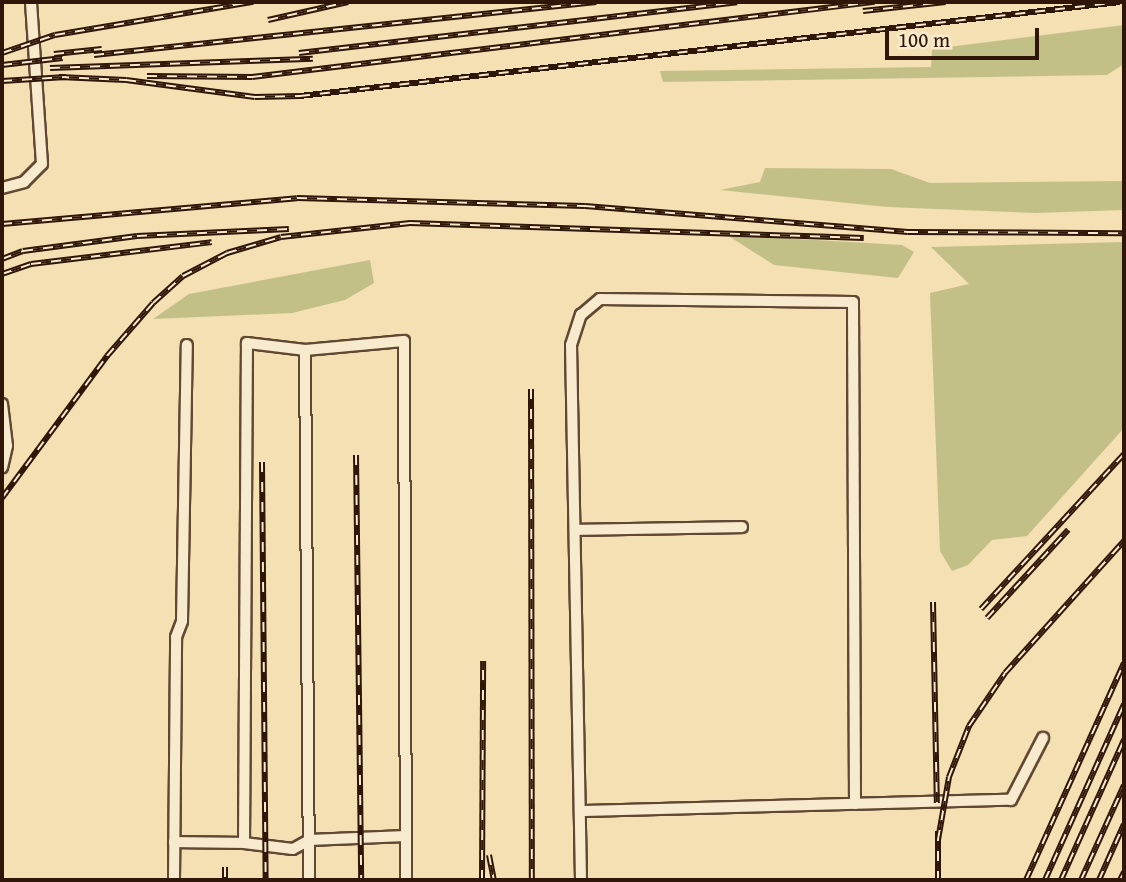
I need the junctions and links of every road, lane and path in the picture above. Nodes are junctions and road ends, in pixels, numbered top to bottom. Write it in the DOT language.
graph roads {
  1 [pos="31,2"];
  2 [pos="2,188"];
  3 [pos="187,345"];
  4 [pos="305,350"];
  5 [pos="2,404"];
  6 [pos="2,467"];
  7 [pos="742,527"];
  8 [pos="575,530"];
  9 [pos="1043,738"];
  10 [pos="855,804"];
  11 [pos="580,811"];
  12 [pos="406,836"];
  13 [pos="309,840"];
  14 [pos="174,842"];
  15 [pos="244,843"];
  16 [pos="174,880"];
  17 [pos="309,880"];
  18 [pos="406,880"];
  19 [pos="581,880"];
  1 -- 2 [label="street"];
  3 -- 14 [label="street"];
  4 -- 12 [label="street"];
  4 -- 13 [label="street"];
  4 -- 15 [label="street"];
  5 -- 6 [label="street"];
  7 -- 8 [label="street"];
  8 -- 10 [label="street"];
  8 -- 11 [label="street"];
  9 -- 10 [label="street"];
  10 -- 11 [label="street"];
  11 -- 19 [label="street"];
  12 -- 13 [label="street"];
  12 -- 18 [label="street"];
  13 -- 15 [label="street"];
  13 -- 17 [label="street"];
  14 -- 15 [label="street"];
  14 -- 16 [label="street"];
}
